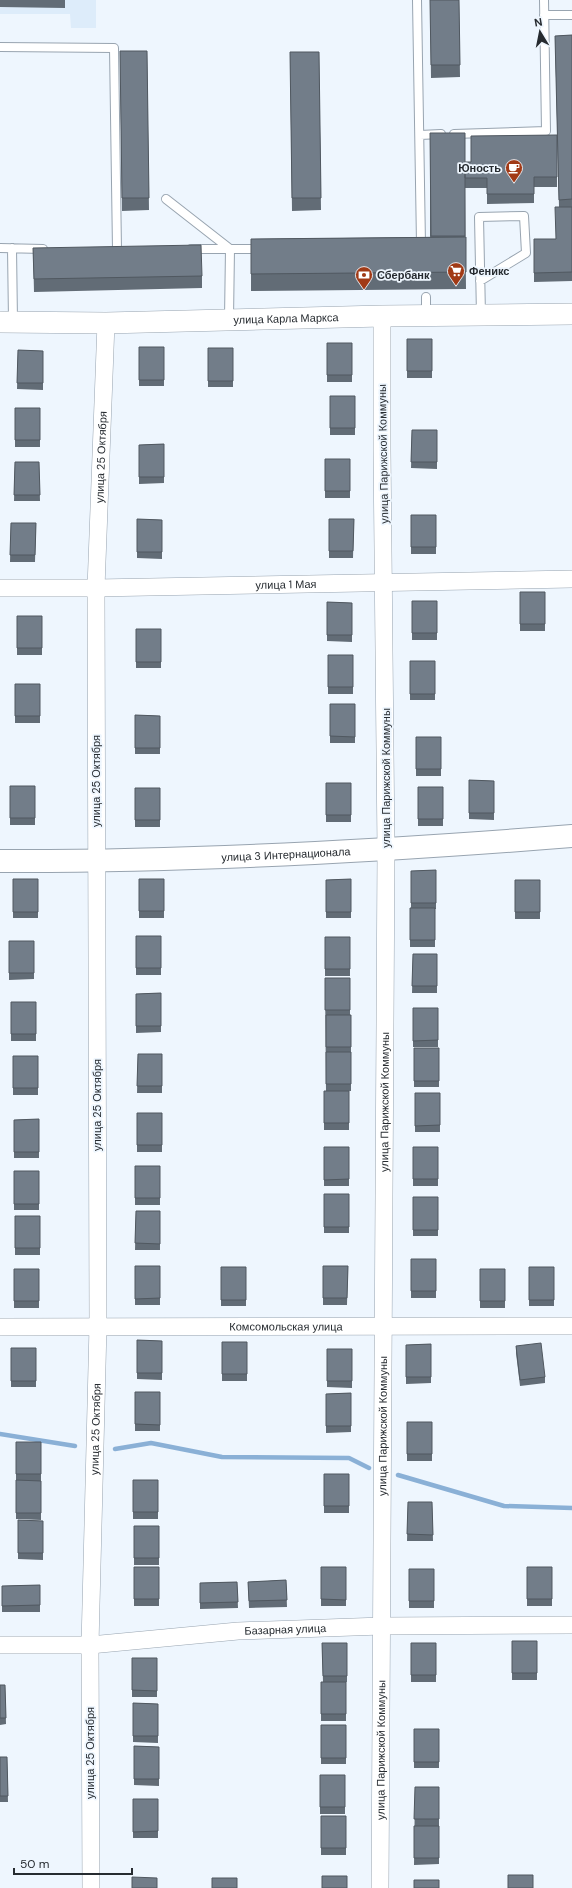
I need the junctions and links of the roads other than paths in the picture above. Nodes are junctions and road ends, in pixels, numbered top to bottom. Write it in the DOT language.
graph roads {
  1 [pos="417,0"];
  2 [pos="544,0"];
  3 [pos="544,15"];
  4 [pos="572,15"];
  5 [pos="0,47"];
  6 [pos="420,135"];
  7 [pos="166,199"];
  8 [pos="413,245"];
  9 [pos="0,248"];
  10 [pos="12,248"];
  11 [pos="270,248"];
  12 [pos="49,249"];
  13 [pos="230,249"];
  14 [pos="117,250"];
  15 [pos="185,250"];
  16 [pos="480,281"];
  17 [pos="572,314"];
  18 [pos="481,315"];
  19 [pos="382,316"];
  20 [pos="229,321"];
  21 [pos="7,322"];
  22 [pos="106,323"];
  23 [pos="572,579"];
  24 [pos="385,584"];
  25 [pos="0,588"];
  26 [pos="96,588"];
  27 [pos="572,836"];
  28 [pos="386,850"];
  29 [pos="0,861"];
  30 [pos="96,862"];
  31 [pos="98,1326"];
  32 [pos="572,1326"];
  33 [pos="0,1327"];
  34 [pos="383,1328"];
  35 [pos="572,1625"];
  36 [pos="382,1626"];
  37 [pos="0,1645"];
  38 [pos="90,1645"];
  39 [pos="91,1888"];
  40 [pos="380,1888"];
  1 -- 6 [label="lane"];
  2 -- 3 [label="lane"];
  3 -- 4 [label="lane"];
  3 -- 6 [label="lane"];
  5 -- 14 [label="lane"];
  6 -- 8 [label="lane"];
  7 -- 13 [label="lane"];
  9 -- 10 [label="lane"];
  10 -- 12 [label="lane"];
  10 -- 21 [label="lane"];
  11 -- 13 [label="lane"];
  13 -- 15 [label="lane"];
  13 -- 20 [label="lane"];
  16 -- 16 [label="lane"];
  16 -- 18 [label="lane"];
  17 -- 18 [label="street, улица Карла Маркса"];
  18 -- 19 [label="street, улица Карла Маркса"];
  19 -- 20 [label="street, улица Карла Маркса"];
  19 -- 24 [label="street, улица Парижской Коммуны"];
  20 -- 22 [label="street, улица Карла Маркса"];
  21 -- 22 [label="street, улица Карла Маркса"];
  22 -- 26 [label="street, улица 25 Октября"];
  23 -- 24 [label="street, улица 1 Мая"];
  24 -- 26 [label="street, улица 1 Мая"];
  24 -- 28 [label="street, улица Парижской Коммуны"];
  25 -- 26 [label="street, улица 1 Мая"];
  26 -- 30 [label="street, улица 25 Октября"];
  27 -- 28 [label="main road, улица 3 Интернационала"];
  28 -- 30 [label="main road, улица 3 Интернационала"];
  28 -- 34 [label="street, улица Парижской Коммуны"];
  29 -- 30 [label="main road, улица 3 Интернационала"];
  30 -- 31 [label="street, улица 25 Октября"];
  31 -- 33 [label="street, Комсомольская улица"];
  31 -- 34 [label="street, Комсомольская улица"];
  31 -- 38 [label="street, улица 25 Октября"];
  32 -- 34 [label="street, Комсомольская улица"];
  34 -- 36 [label="street, улица Парижской Коммуны"];
  35 -- 36 [label="street, Базарная улица"];
  36 -- 38 [label="street, Базарная улица"];
  36 -- 40 [label="street, улица Парижской Коммуны"];
  37 -- 38 [label="street, Базарная улица"];
  38 -- 39 [label="street, улица 25 Октября"];
}
